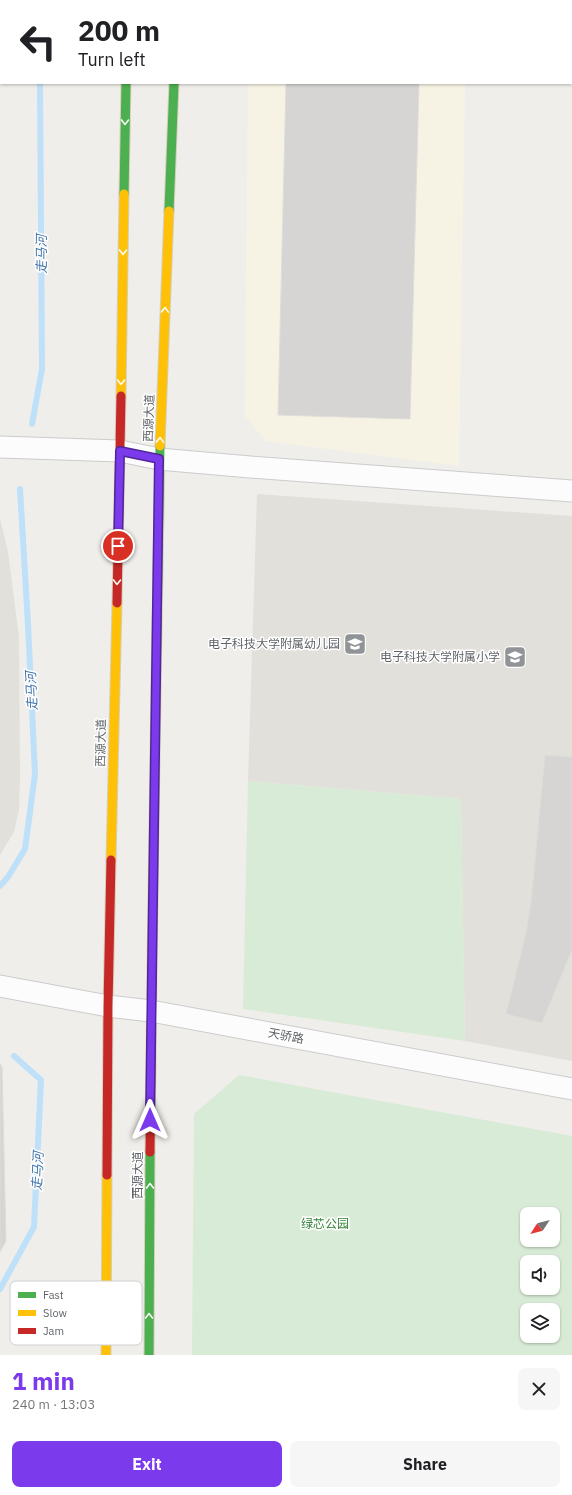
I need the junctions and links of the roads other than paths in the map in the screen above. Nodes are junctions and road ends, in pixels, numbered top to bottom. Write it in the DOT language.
graph roads {
  1 [pos="126,84"];
  2 [pos="174,84"];
  3 [pos="0,447"];
  4 [pos="120,451"];
  5 [pos="159,459"];
  6 [pos="572,491"];
  7 [pos="0,986"];
  8 [pos="108,1006"];
  9 [pos="151,1011"];
  10 [pos="572,1089"];
  11 [pos="106,1281"];
  12 [pos="106,1345"];
  13 [pos="106,1355"];
  14 [pos="149,1355"];
  1 -- 4 [label="main road, 西源大道, one-way"];
  5 -- 2 [label="main road, 西源大道, one-way"];
  3 -- 4 [label="street"];
  4 -- 5 [label="street"];
  4 -- 8 [label="main road, 西源大道, one-way"];
  5 -- 6 [label="street"];
  5 -- 9 [label="main road, 西源大道"];
  7 -- 8 [label="street, 天骄路"];
  8 -- 9 [label="street, 天骄路"];
  8 -- 11 [label="main road, 西源大道"];
  9 -- 10 [label="street, 天骄路"];
  14 -- 9 [label="main road, 西源大道, one-way"];
  12 -- 13 [label="main road, 西源大道"];
}
